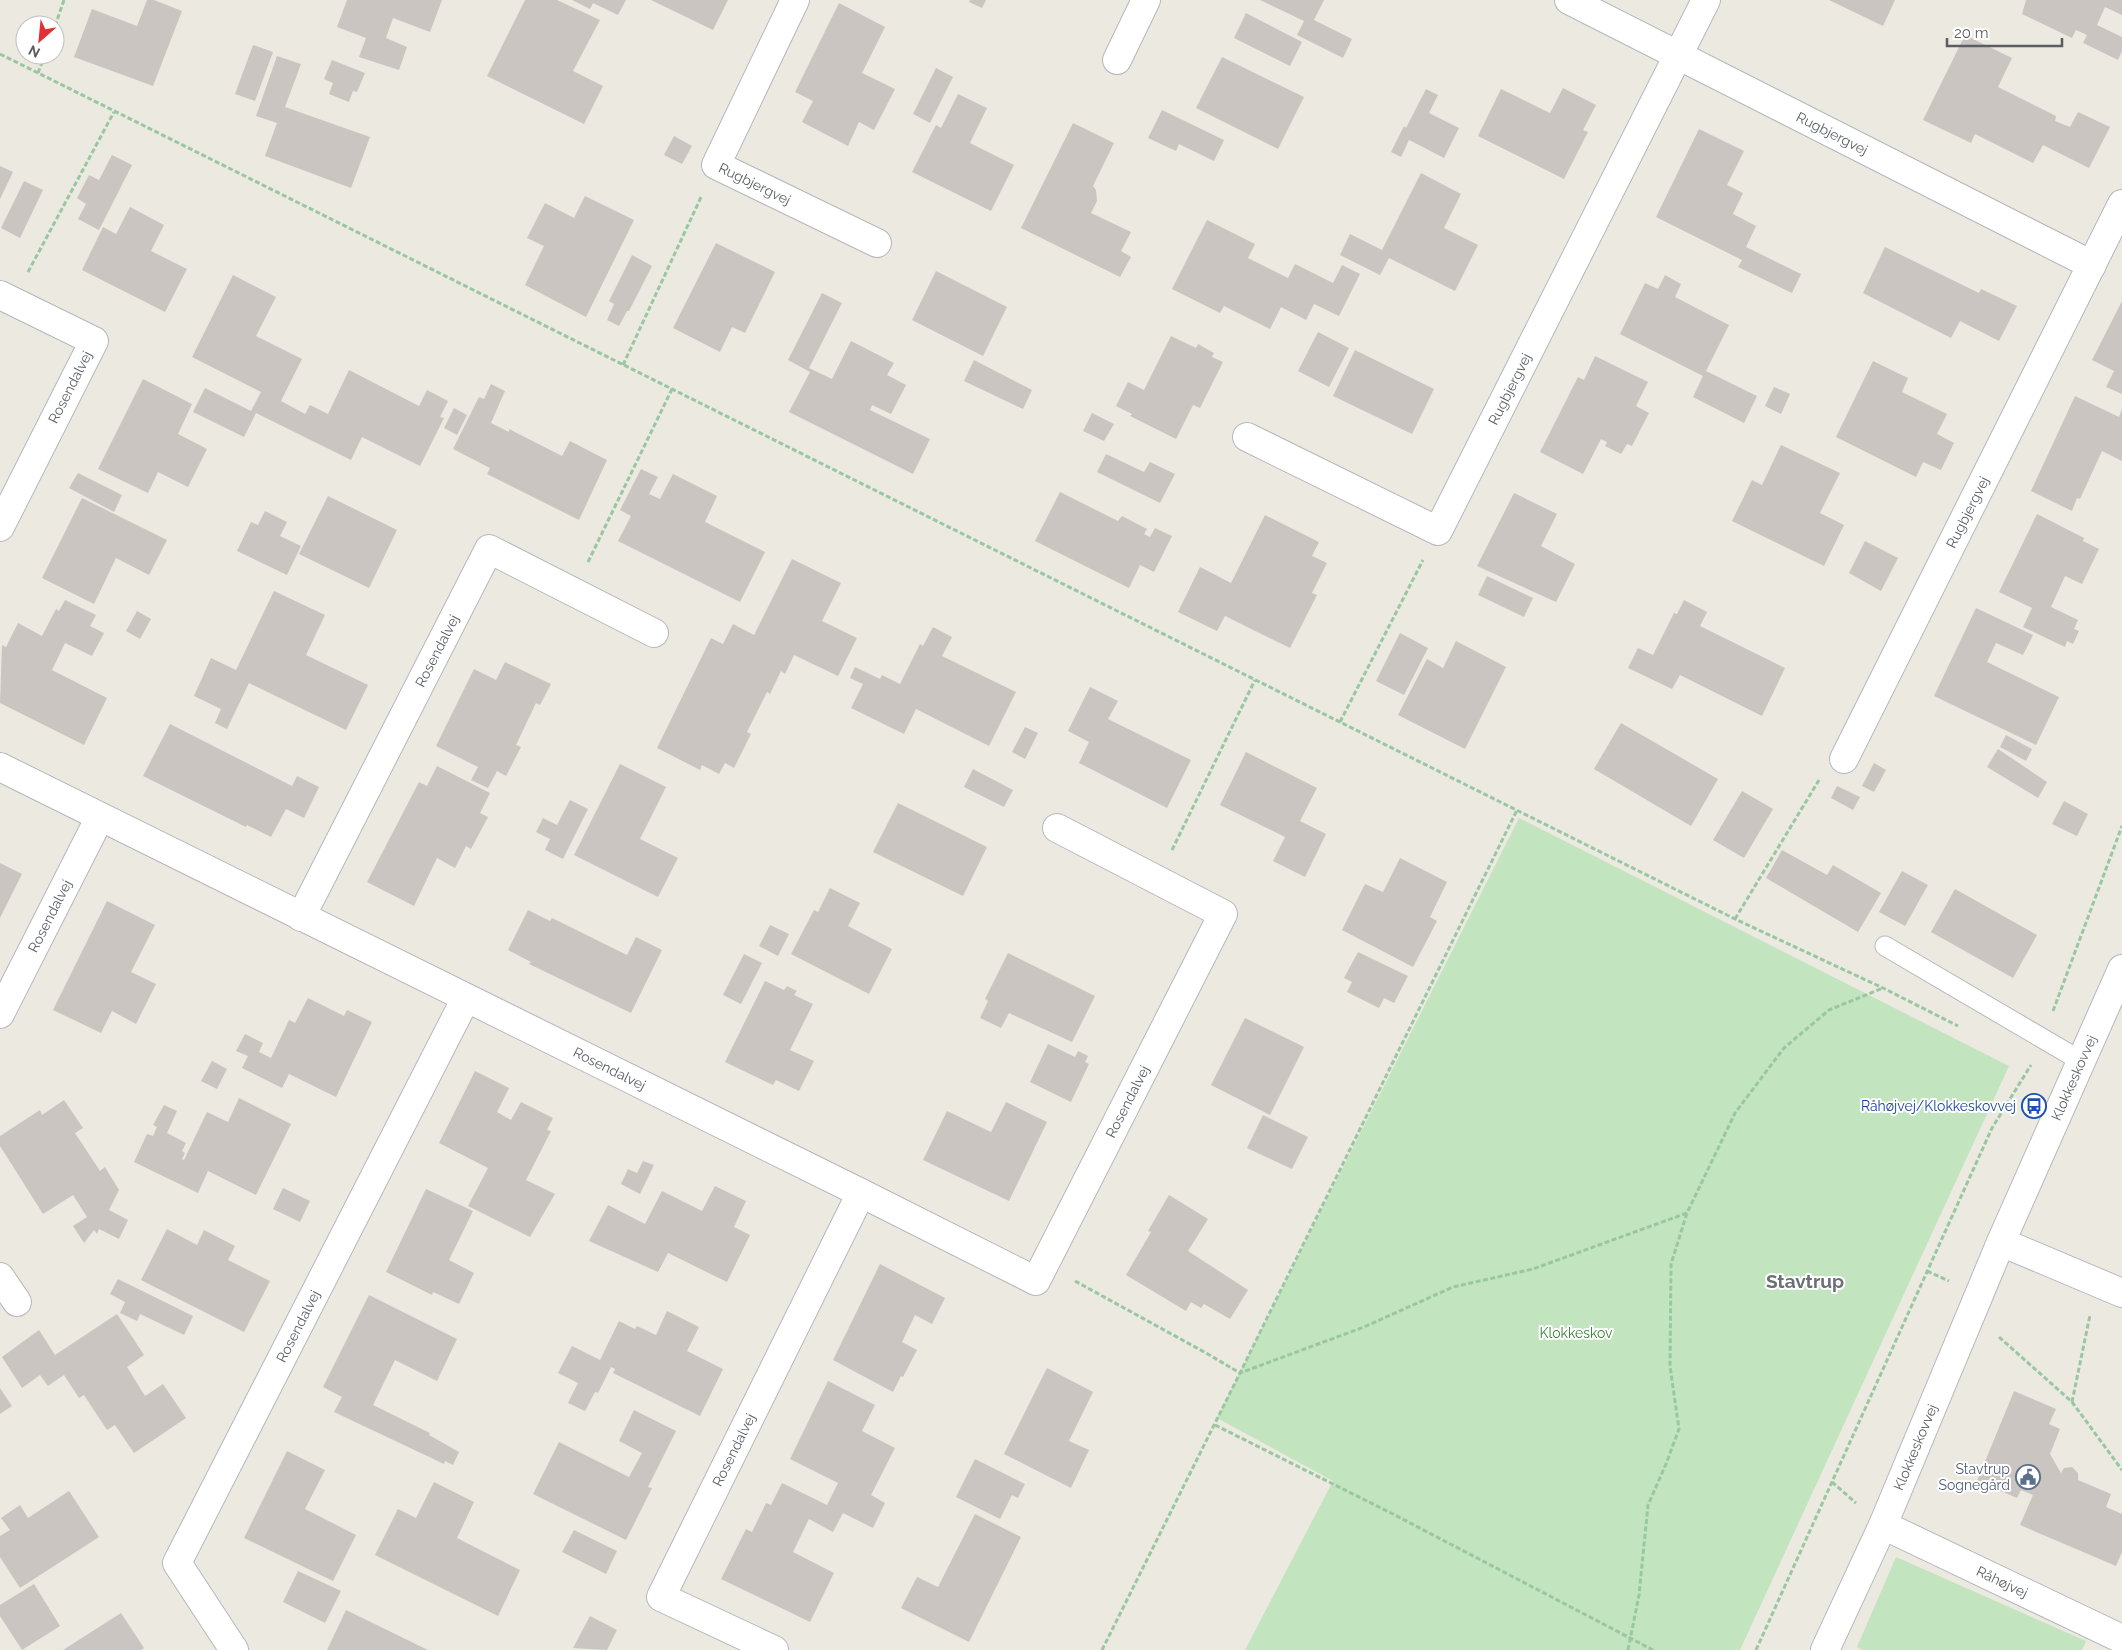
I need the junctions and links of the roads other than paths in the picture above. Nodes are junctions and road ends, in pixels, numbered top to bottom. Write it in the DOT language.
graph roads {
  1 [pos="795,0"];
  2 [pos="1146,0"];
  3 [pos="1569,0"];
  4 [pos="1706,0"];
  5 [pos="1678,56"];
  6 [pos="1116,60"];
  7 [pos="2122,204"];
  8 [pos="876,243"];
  9 [pos="2092,265"];
  10 [pos="6,298"];
  11 [pos="1248,436"];
  12 [pos="0,527"];
  13 [pos="654,633"];
  14 [pos="1844,759"];
  15 [pos="0,767"];
  16 [pos="100,817"];
  17 [pos="1057,828"];
  18 [pos="301,917"];
  19 [pos="1885,946"];
  20 [pos="2122,969"];
  21 [pos="466,998"];
  22 [pos="0,1014"];
  23 [pos="2081,1061"];
  24 [pos="861,1193"];
  25 [pos="2001,1242"];
  26 [pos="0,1277"];
  27 [pos="2122,1293"];
  28 [pos="16,1302"];
  29 [pos="1882,1524"];
  30 [pos="2122,1639"];
  31 [pos="234,1650"];
  32 [pos="774,1650"];
  33 [pos="1825,1650"];
  1 -- 8 [label="street, Rugbjergvej"];
  2 -- 6 [label="street"];
  3 -- 5 [label="street, Rugbjergvej"];
  4 -- 5 [label="street, Rugbjergvej"];
  5 -- 9 [label="street, Rugbjergvej"];
  5 -- 11 [label="street, Rugbjergvej"];
  7 -- 9 [label="street, Rugbjergvej"];
  9 -- 14 [label="street, Rugbjergvej"];
  10 -- 12 [label="street, Rosendalvej"];
  13 -- 18 [label="street, Rosendalvej"];
  15 -- 16 [label="street, Rosendalvej"];
  16 -- 18 [label="street, Rosendalvej"];
  16 -- 22 [label="street, Rosendalvej"];
  17 -- 24 [label="street, Rosendalvej"];
  18 -- 21 [label="street, Rosendalvej"];
  19 -- 23 [label="lane"];
  20 -- 23 [label="street, Klokkeskovvej"];
  21 -- 24 [label="street, Rosendalvej"];
  21 -- 31 [label="street, Rosendalvej"];
  23 -- 25 [label="street, Klokkeskovvej"];
  24 -- 32 [label="street, Rosendalvej"];
  25 -- 27 [label="street"];
  25 -- 29 [label="street, Klokkeskovvej"];
  26 -- 28 [label="street"];
  29 -- 30 [label="street, Råhøjvej"];
  29 -- 33 [label="street, Klokkeskovvej"];
}
